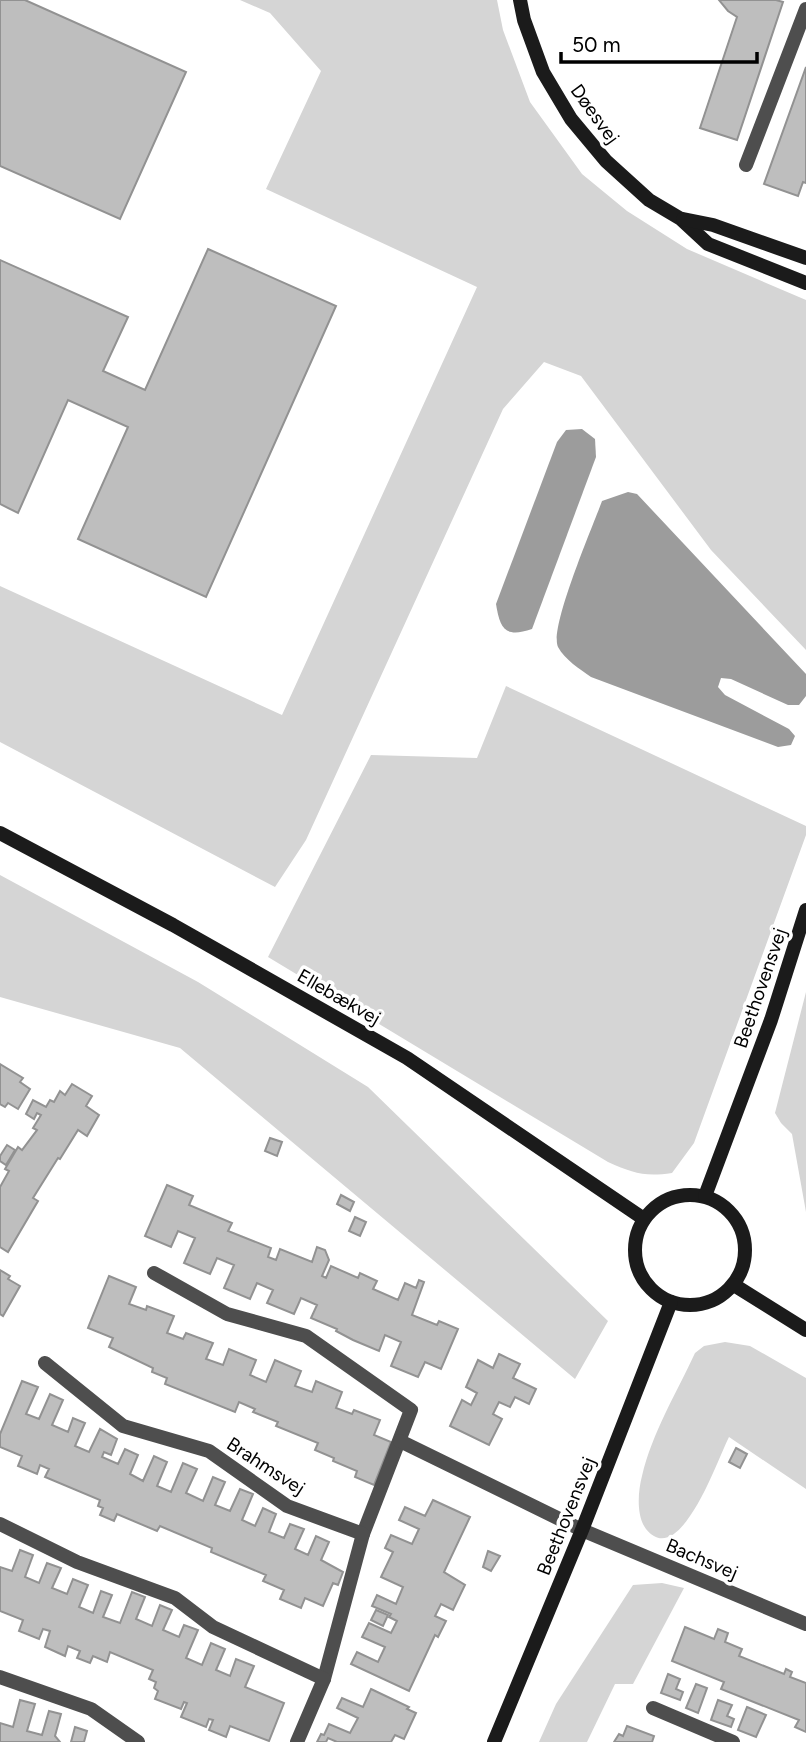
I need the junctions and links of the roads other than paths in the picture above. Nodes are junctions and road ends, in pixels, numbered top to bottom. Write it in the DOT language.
graph roads {
  1 [pos="520,0"];
  2 [pos="806,9"];
  3 [pos="746,164"];
  4 [pos="681,219"];
  5 [pos="806,258"];
  6 [pos="806,283"];
  7 [pos="0,833"];
  8 [pos="806,910"];
  9 [pos="705,1196"];
  10 [pos="644,1219"];
  11 [pos="154,1273"];
  12 [pos="734,1285"];
  13 [pos="671,1302"];
  14 [pos="806,1330"];
  15 [pos="45,1363"];
  16 [pos="400,1441"];
  17 [pos="0,1524"];
  18 [pos="582,1530"];
  19 [pos="363,1534"];
  20 [pos="806,1624"];
  21 [pos="0,1677"];
  22 [pos="324,1679"];
  23 [pos="653,1708"];
  24 [pos="138,1742"];
  25 [pos="297,1742"];
  26 [pos="494,1742"];
  27 [pos="733,1742"];
  1 -- 4 [label="street, Døesvej"];
  2 -- 3 [label="street"];
  4 -- 5 [label="street, Døesvej"];
  4 -- 6 [label="street, Døesvej"];
  7 -- 10 [label="street, Ellebækvej"];
  8 -- 9 [label="street, Beethovensvej"];
  9 -- 10 [label="street"];
  9 -- 12 [label="street"];
  10 -- 13 [label="street"];
  11 -- 16 [label="street"];
  12 -- 13 [label="street"];
  12 -- 14 [label="street"];
  13 -- 18 [label="street, Beethovensvej"];
  15 -- 19 [label="street, Brahmsvej"];
  16 -- 18 [label="street"];
  16 -- 19 [label="street"];
  17 -- 22 [label="street"];
  18 -- 20 [label="street, Bachsvej"];
  18 -- 26 [label="street, Beethovensvej"];
  19 -- 22 [label="street"];
  21 -- 24 [label="street"];
  22 -- 25 [label="street"];
  23 -- 27 [label="street"];
}
